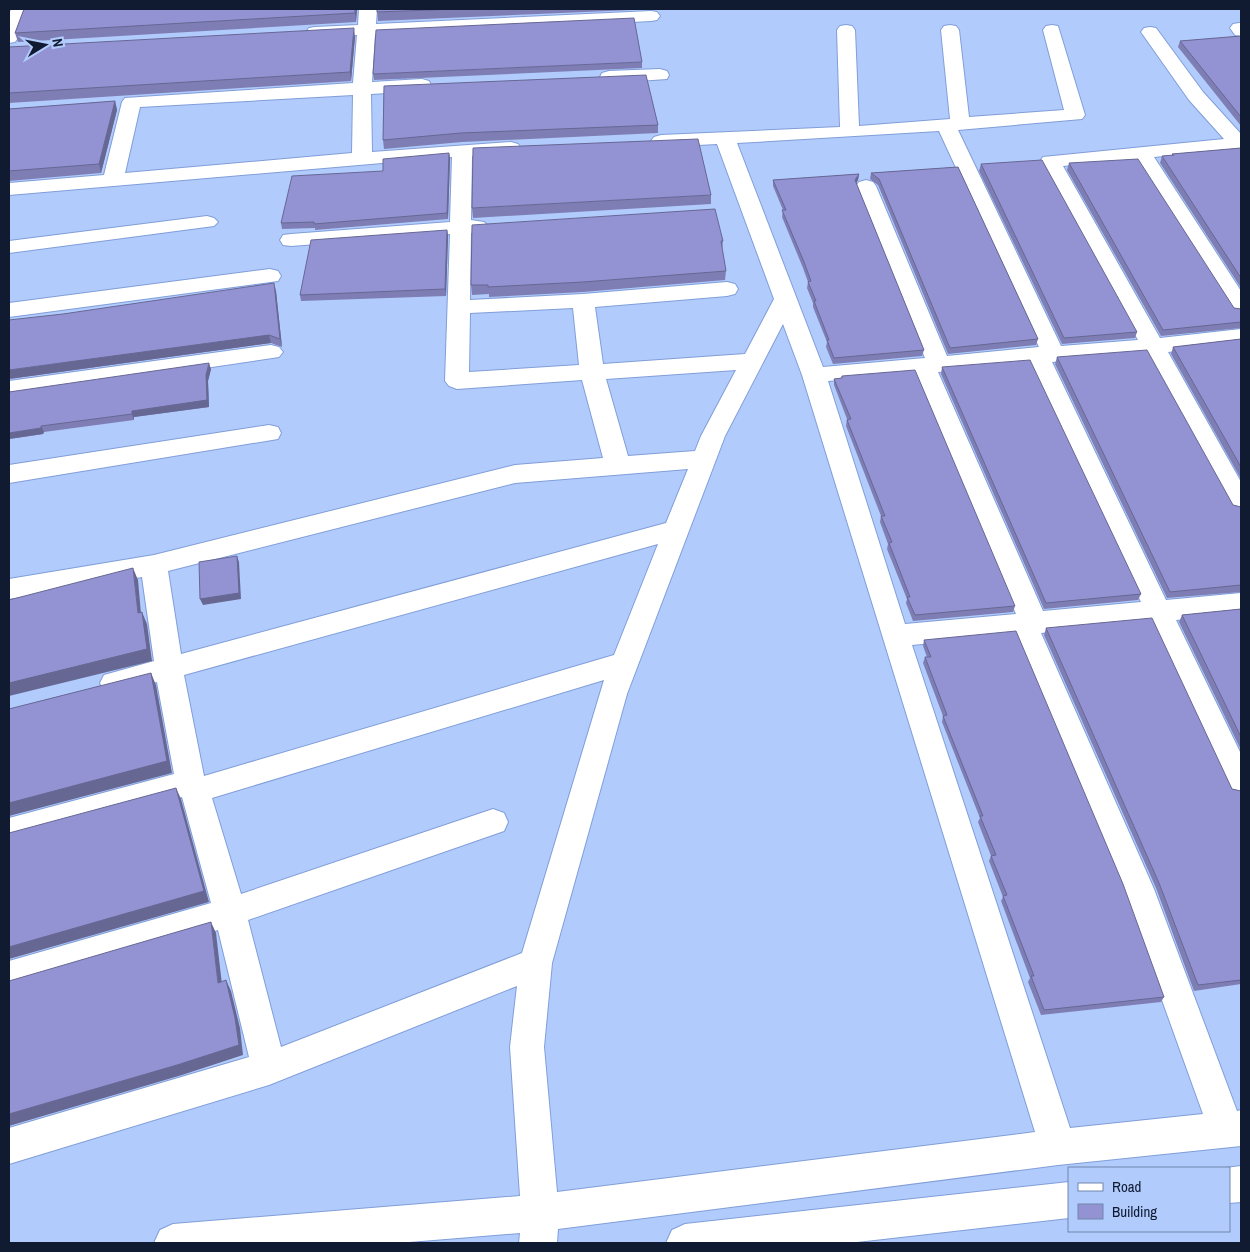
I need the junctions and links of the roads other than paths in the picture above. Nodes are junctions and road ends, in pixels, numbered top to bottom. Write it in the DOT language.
graph roads {
  1 [pos="20,9"];
  2 [pos="368,9"];
  3 [pos="651,16"];
  4 [pos="365,29"];
  5 [pos="846,30"];
  6 [pos="950,30"];
  7 [pos="1052,30"];
  8 [pos="1150,32"];
  9 [pos="296,33"];
  10 [pos="12,45"];
  11 [pos="660,75"];
  12 [pos="591,78"];
  13 [pos="442,84"];
  14 [pos="362,88"];
  15 [pos="953,124"];
  16 [pos="850,132"];
  17 [pos="725,138"];
  18 [pos="638,142"];
  19 [pos="1241,144"];
  20 [pos="530,147"];
  21 [pos="462,150"];
  22 [pos="1141,152"];
  23 [pos="362,159"];
  24 [pos="113,180"];
  25 [pos="866,186"];
  26 [pos="9,189"];
  27 [pos="208,222"];
  28 [pos="498,225"];
  29 [pos="460,227"];
  30 [pos="291,240"];
  31 [pos="9,247"];
  32 [pos="270,276"];
  33 [pos="727,289"];
  34 [pos="785,299"];
  35 [pos="584,300"];
  36 [pos="459,307"];
  37 [pos="1241,308"];
  38 [pos="9,310"];
  39 [pos="1241,336"];
  40 [pos="1153,346"];
  41 [pos="271,352"];
  42 [pos="1045,354"];
  43 [pos="753,361"];
  44 [pos="931,364"];
  45 [pos="592,372"];
  46 [pos="814,375"];
  47 [pos="9,389"];
  48 [pos="269,433"];
  49 [pos="704,459"];
  50 [pos="618,466"];
  51 [pos="9,474"];
  52 [pos="1241,504"];
  53 [pos="676,530"];
  54 [pos="154,566"];
  55 [pos="9,590"];
  56 [pos="1241,603"];
  57 [pos="1160,610"];
  58 [pos="1029,623"];
  59 [pos="895,636"];
  60 [pos="625,664"];
  61 [pos="169,669"];
  62 [pos="94,688"];
  63 [pos="1241,785"];
  64 [pos="193,786"];
  65 [pos="493,822"];
  66 [pos="9,831"];
  67 [pos="230,912"];
  68 [pos="536,963"];
  69 [pos="9,976"];
  70 [pos="269,1068"];
  71 [pos="1234,1128"];
  72 [pos="9,1146"];
  73 [pos="1058,1146"];
  74 [pos="1068,1200"];
  75 [pos="539,1228"];
  76 [pos="174,1243"];
  77 [pos="685,1243"];
  1 -- 10 [label="street"];
  2 -- 4 [label="street"];
  3 -- 4 [label="street"];
  4 -- 9 [label="street"];
  4 -- 14 [label="street"];
  5 -- 16 [label="street"];
  6 -- 15 [label="street"];
  7 -- 15 [label="street"];
  8 -- 19 [label="street"];
  11 -- 12 [label="street"];
  13 -- 14 [label="street"];
  14 -- 23 [label="street"];
  14 -- 24 [label="street"];
  15 -- 16 [label="street"];
  15 -- 42 [label="street"];
  16 -- 17 [label="street"];
  17 -- 18 [label="street"];
  17 -- 34 [label="street"];
  19 -- 22 [label="street"];
  20 -- 21 [label="street"];
  21 -- 23 [label="street"];
  21 -- 29 [label="street"];
  22 -- 37 [label="street"];
  22 -- 40 [label="street"];
  23 -- 24 [label="street"];
  24 -- 26 [label="street"];
  25 -- 44 [label="street"];
  27 -- 31 [label="street"];
  28 -- 29 [label="street"];
  29 -- 30 [label="street"];
  29 -- 36 [label="street"];
  32 -- 38 [label="street"];
  33 -- 35 [label="street"];
  34 -- 43 [label="street"];
  34 -- 46 [label="street"];
  35 -- 36 [label="street"];
  35 -- 45 [label="street"];
  36 -- 45 [label="street"];
  39 -- 40 [label="street"];
  40 -- 42 [label="street"];
  40 -- 52 [label="street"];
  41 -- 47 [label="street"];
  42 -- 44 [label="street"];
  42 -- 57 [label="street"];
  43 -- 45 [label="street"];
  43 -- 49 [label="street"];
  44 -- 46 [label="street"];
  44 -- 58 [label="street"];
  45 -- 50 [label="street"];
  46 -- 59 [label="street"];
  48 -- 51 [label="street"];
  49 -- 50 [label="street"];
  49 -- 53 [label="street"];
  50 -- 54 [label="street"];
  53 -- 60 [label="street"];
  53 -- 61 [label="street"];
  54 -- 55 [label="street"];
  54 -- 61 [label="street"];
  56 -- 57 [label="street"];
  57 -- 58 [label="street"];
  57 -- 63 [label="street"];
  58 -- 59 [label="street"];
  58 -- 71 [label="street"];
  59 -- 73 [label="street"];
  60 -- 64 [label="street"];
  60 -- 68 [label="street"];
  61 -- 62 [label="street"];
  61 -- 64 [label="street"];
  64 -- 66 [label="street"];
  64 -- 67 [label="street"];
  65 -- 67 [label="street"];
  67 -- 69 [label="street"];
  67 -- 70 [label="street"];
  68 -- 70 [label="street"];
  68 -- 75 [label="street"];
  70 -- 72 [label="street"];
  71 -- 73 [label="street"];
  73 -- 75 [label="street"];
  74 -- 77 [label="street"];
  75 -- 76 [label="street"];
}
